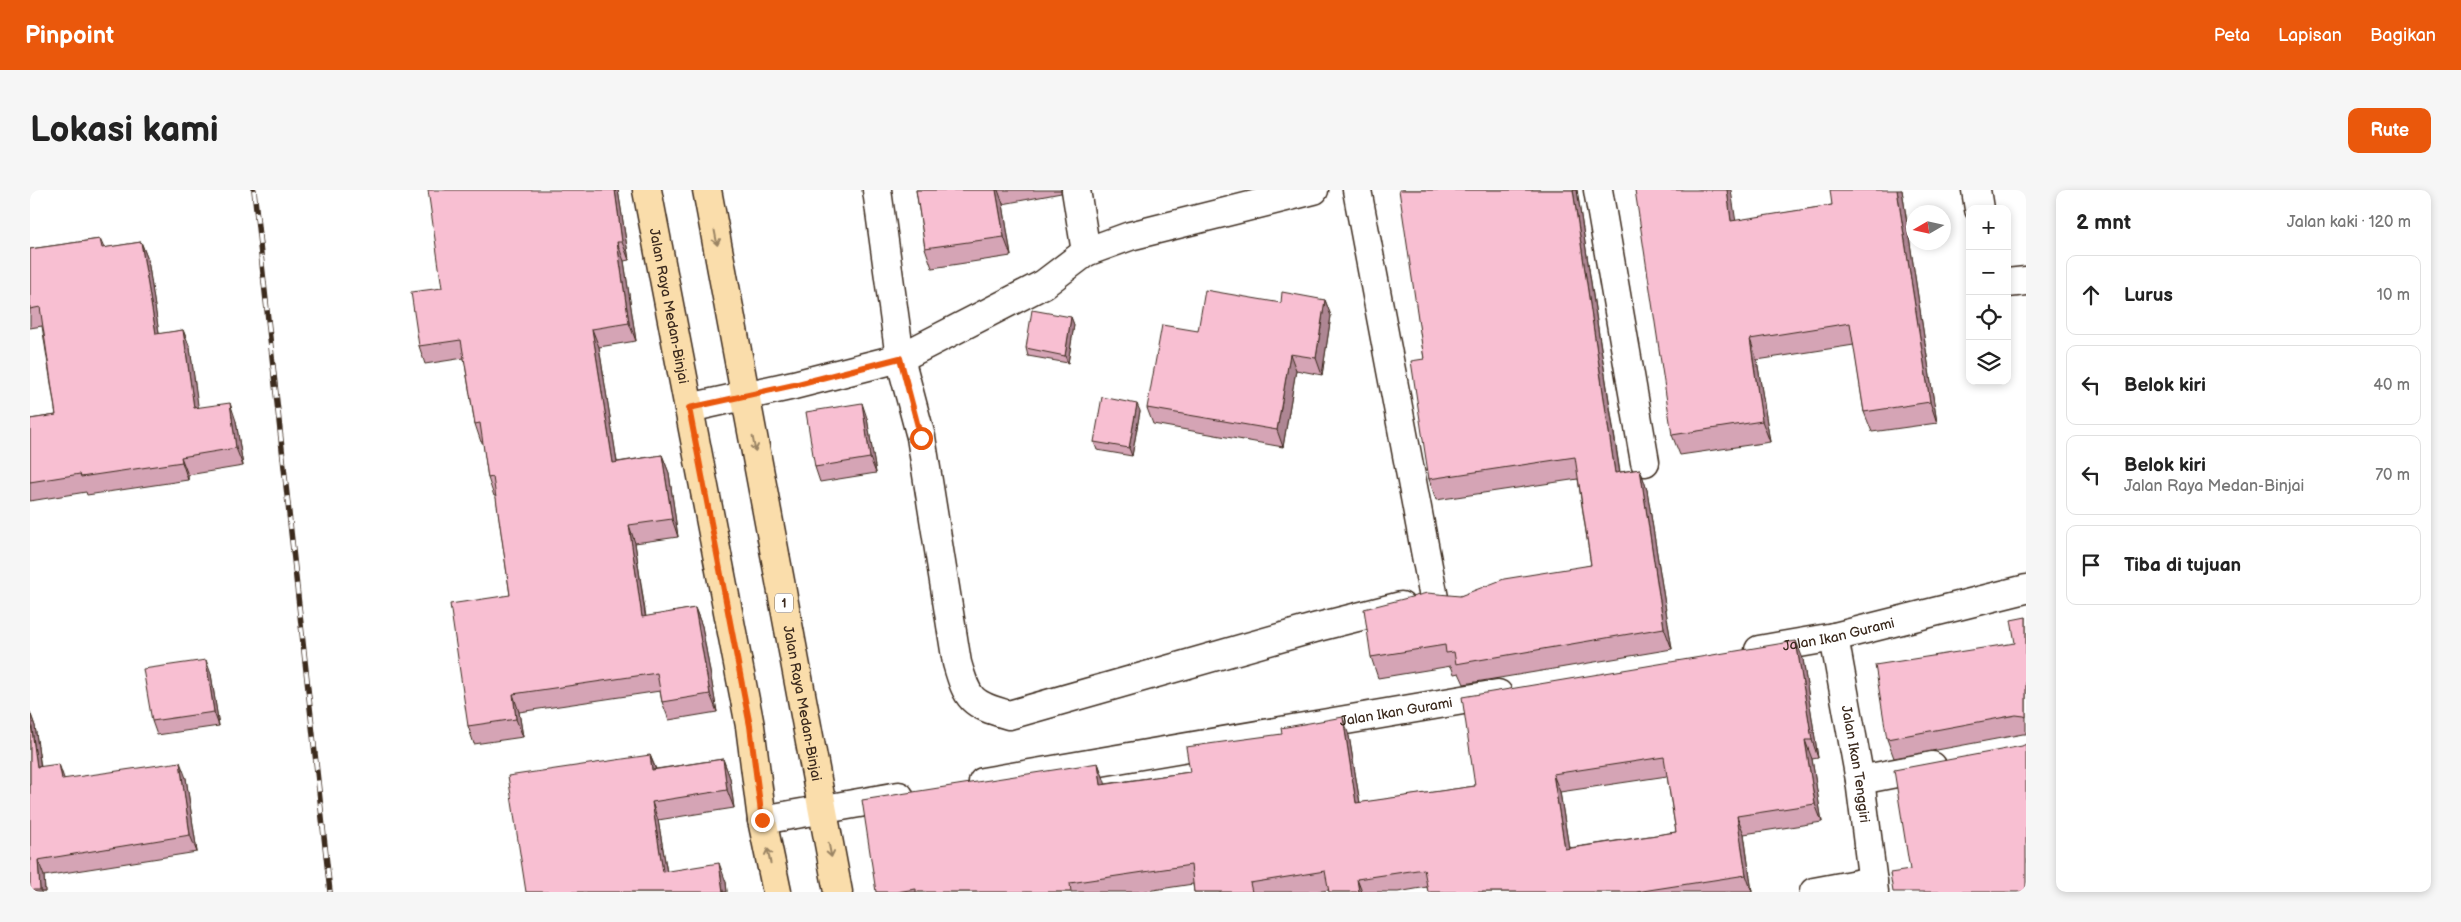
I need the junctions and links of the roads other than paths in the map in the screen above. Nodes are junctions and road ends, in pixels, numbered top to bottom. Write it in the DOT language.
graph roads {
  1 [pos="647,190"];
  2 [pos="707,190"];
  3 [pos="877,190"];
  4 [pos="1076,190"];
  5 [pos="1314,190"];
  6 [pos="1357,190"];
  7 [pos="1598,190"];
  8 [pos="1976,190"];
  9 [pos="1978,205"];
  10 [pos="1086,252"];
  11 [pos="2026,280"];
  12 [pos="2011,283"];
  13 [pos="900,358"];
  14 [pos="745,396"];
  15 [pos="689,408"];
  16 [pos="1645,462"];
  17 [pos="2026,590"];
  18 [pos="1434,598"];
  19 [pos="1462,602"];
  20 [pos="1834,637"];
  21 [pos="1736,654"];
  22 [pos="1520,691"];
  23 [pos="1958,762"];
  24 [pos="1860,780"];
  25 [pos="960,786"];
  26 [pos="920,792"];
  27 [pos="822,809"];
  28 [pos="762,820"];
  29 [pos="1873,887"];
  30 [pos="777,892"];
  31 [pos="838,892"];
  32 [pos="1814,892"];
  1 -- 15 [label="main road, Jalan Raya Medan-Binjai"];
  2 -- 14 [label="main road, Jalan Raya Medan-Binjai / 1, one-way"];
  3 -- 13 [label="street"];
  4 -- 10 [label="street"];
  5 -- 10 [label="street"];
  6 -- 18 [label="street"];
  7 -- 16 [label="street"];
  8 -- 9 [label="street"];
  10 -- 13 [label="street"];
  11 -- 12 [label="street"];
  13 -- 14 [label="street"];
  13 -- 18 [label="street"];
  14 -- 15 [label="street"];
  14 -- 27 [label="main road, Jalan Raya Medan-Binjai / 1, one-way"];
  15 -- 28 [label="main road, Jalan Raya Medan-Binjai"];
  17 -- 20 [label="street, Jalan Ikan Gurami"];
  18 -- 19 [label="street"];
  20 -- 21 [label="street, Jalan Ikan Gurami"];
  20 -- 24 [label="street, Jalan Ikan Tenggiri"];
  22 -- 25 [label="street, Jalan Ikan Gurami"];
  23 -- 24 [label="street"];
  24 -- 29 [label="street, Jalan Ikan Tenggiri"];
  26 -- 27 [label="street"];
  27 -- 28 [label="street"];
  27 -- 31 [label="main road, Jalan Raya Medan-Binjai / 1, one-way"];
  30 -- 28 [label="main road, Jalan Raya Medan-Binjai, one-way"];
  29 -- 32 [label="street"];
}
